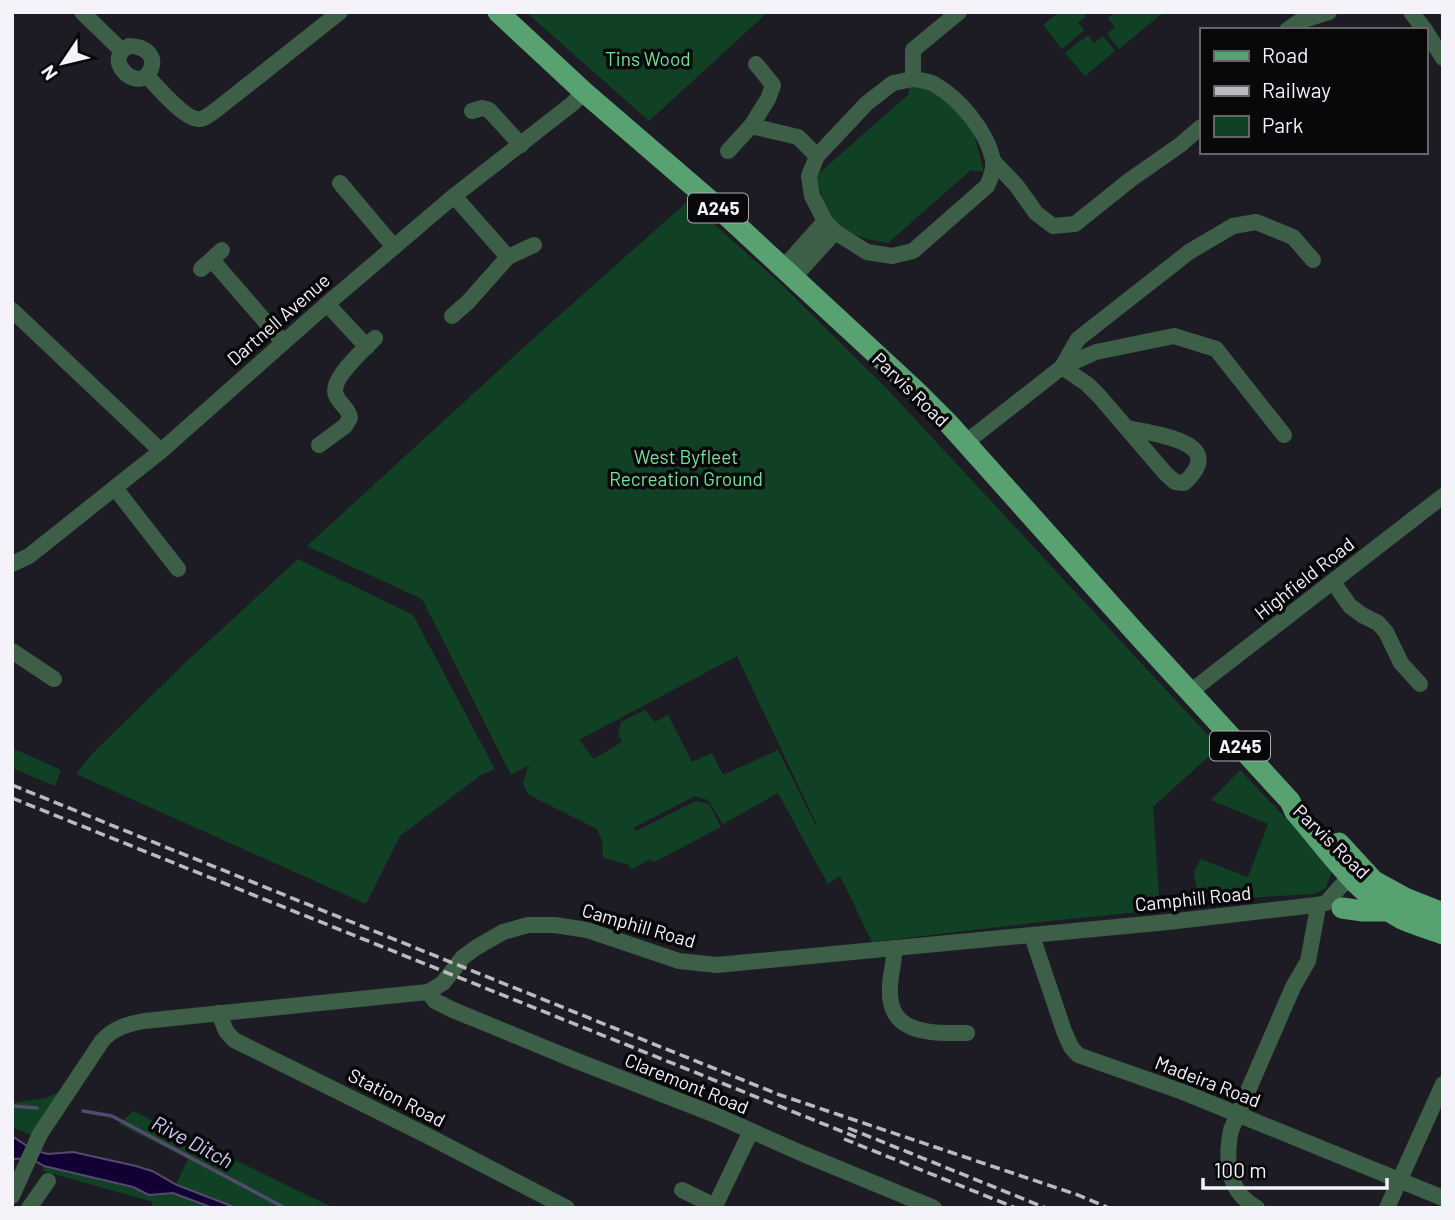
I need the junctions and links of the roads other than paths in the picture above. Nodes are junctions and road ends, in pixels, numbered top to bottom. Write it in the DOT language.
graph roads {
  1 [pos="82,12"];
  2 [pos="340,12"];
  3 [pos="498,12"];
  4 [pos="959,12"];
  5 [pos="1329,12"];
  6 [pos="1411,12"];
  7 [pos="1290,28"];
  8 [pos="1423,28"];
  9 [pos="1427,33"];
  10 [pos="121,50"];
  11 [pos="1443,58"];
  12 [pos="756,64"];
  13 [pos="147,76"];
  14 [pos="913,79"];
  15 [pos="584,92"];
  16 [pos="493,93"];
  17 [pos="489,110"];
  18 [pos="472,111"];
  19 [pos="751,126"];
  20 [pos="1200,128"];
  21 [pos="521,145"];
  22 [pos="728,151"];
  23 [pos="817,156"];
  24 [pos="994,162"];
  25 [pos="340,183"];
  26 [pos="454,196"];
  27 [pos="830,227"];
  28 [pos="534,245"];
  29 [pos="394,247"];
  30 [pos="508,257"];
  31 [pos="212,260"];
  32 [pos="1313,260"];
  33 [pos="788,273"];
  34 [pos="327,304"];
  35 [pos="12,310"];
  36 [pos="452,316"];
  37 [pos="283,342"];
  38 [pos="1062,367"];
  39 [pos="1127,428"];
  40 [pos="1284,435"];
  41 [pos="965,443"];
  42 [pos="319,445"];
  43 [pos="162,451"];
  44 [pos="116,488"];
  45 [pos="1443,496"];
  46 [pos="12,564"];
  47 [pos="178,569"];
  48 [pos="1333,582"];
  49 [pos="12,651"];
  50 [pos="54,679"];
  51 [pos="1420,684"];
  52 [pos="1190,692"];
  53 [pos="1363,880"];
  54 [pos="1342,908"];
  55 [pos="1311,910"];
  56 [pos="1390,911"];
  57 [pos="1442,912"];
  58 [pos="1443,934"];
  59 [pos="1032,936"];
  60 [pos="894,948"];
  61 [pos="428,992"];
  62 [pos="219,1013"];
  63 [pos="967,1033"];
  64 [pos="1443,1084"];
  65 [pos="1237,1114"];
  66 [pos="751,1131"];
  67 [pos="1399,1180"];
  68 [pos="48,1181"];
  69 [pos="682,1190"];
  70 [pos="12,1196"];
  71 [pos="1443,1198"];
  72 [pos="29,1208"];
  73 [pos="567,1208"];
  74 [pos="934,1208"];
  75 [pos="1257,1208"];
  76 [pos="1387,1208"];
  1 -- 10 [label="street"];
  2 -- 13 [label="street"];
  3 -- 15 [label="main road, Parvis Road / A245"];
  4 -- 14 [label="street"];
  5 -- 7 [label="street"];
  6 -- 8 [label="street"];
  9 -- 11 [label="street"];
  10 -- 13 [label="street"];
  10 -- 13 [label="street"];
  12 -- 19 [label="street"];
  14 -- 23 [label="street"];
  14 -- 24 [label="street"];
  15 -- 21 [label="street, Dartnell Avenue"];
  15 -- 33 [label="main road, Parvis Road / A245"];
  16 -- 17 [label="street"];
  17 -- 18 [label="street"];
  17 -- 21 [label="street"];
  19 -- 22 [label="street"];
  19 -- 23 [label="street"];
  20 -- 24 [label="street"];
  21 -- 26 [label="street, Dartnell Avenue"];
  23 -- 27 [label="street"];
  24 -- 27 [label="street"];
  25 -- 29 [label="street"];
  26 -- 29 [label="street, Dartnell Avenue"];
  26 -- 30 [label="street"];
  27 -- 33 [label="street"];
  28 -- 30 [label="street"];
  29 -- 34 [label="street, Dartnell Avenue"];
  30 -- 36 [label="street"];
  31 -- 37 [label="street"];
  32 -- 38 [label="street"];
  33 -- 41 [label="main road, Parvis Road / A245"];
  34 -- 37 [label="street, Dartnell Avenue"];
  34 -- 42 [label="street"];
  35 -- 43 [label="street"];
  37 -- 43 [label="street, Dartnell Avenue"];
  38 -- 39 [label="street"];
  38 -- 40 [label="street"];
  38 -- 41 [label="street"];
  41 -- 52 [label="main road, Parvis Road / A245"];
  43 -- 44 [label="street, Dartnell Avenue"];
  44 -- 46 [label="street, Dartnell Avenue"];
  44 -- 47 [label="street"];
  45 -- 48 [label="street, Highfield Road"];
  48 -- 51 [label="street"];
  48 -- 52 [label="street, Highfield Road"];
  49 -- 50 [label="street"];
  52 -- 53 [label="main road, Parvis Road / A245"];
  53 -- 54 [label="street"];
  53 -- 55 [label="street, Camphill Road"];
  53 -- 56 [label="main road, A245"];
  53 -- 57 [label="main road, A245"];
  54 -- 55 [label="street, Camphill Road"];
  54 -- 56 [label="main road"];
  55 -- 59 [label="street, Camphill Road"];
  55 -- 65 [label="street"];
  56 -- 58 [label="main road, A245"];
  59 -- 60 [label="street, Camphill Road"];
  59 -- 65 [label="street, Madeira Road"];
  60 -- 61 [label="street, Camphill Road"];
  60 -- 63 [label="street"];
  61 -- 62 [label="street"];
  61 -- 66 [label="street, Claremont Road"];
  62 -- 70 [label="street"];
  62 -- 73 [label="street, Station Road"];
  64 -- 67 [label="street"];
  65 -- 67 [label="street, Madeira Road"];
  65 -- 75 [label="street"];
  66 -- 69 [label="street"];
  66 -- 74 [label="street, Claremont Road"];
  67 -- 71 [label="street, Madeira Road"];
  67 -- 76 [label="street"];
  68 -- 72 [label="street"];
}
